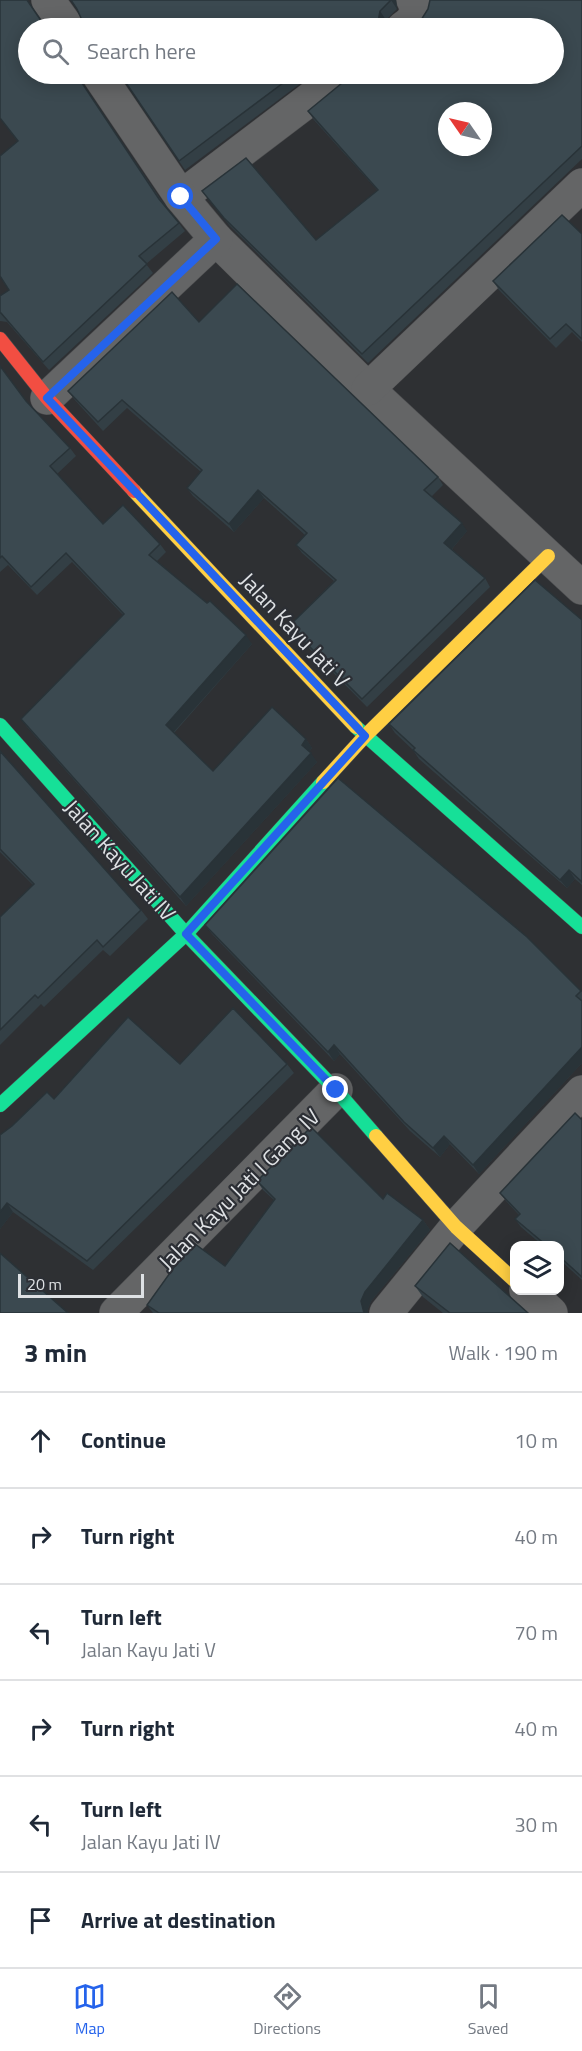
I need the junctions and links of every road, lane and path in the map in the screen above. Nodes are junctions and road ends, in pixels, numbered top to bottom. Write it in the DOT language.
graph roads {
  1 [pos="48,0"];
  2 [pos="413,0"];
  3 [pos="61,18"];
  4 [pos="413,18"];
  5 [pos="105,84"];
  6 [pos="331,84"];
  7 [pos="181,197"];
  8 [pos="577,198"];
  9 [pos="216,239"];
  10 [pos="0,339"];
  11 [pos="368,389"];
  12 [pos="47,398"];
  13 [pos="548,556"];
  14 [pos="582,588"];
  15 [pos="0,725"];
  16 [pos="365,736"];
  17 [pos="582,927"];
  18 [pos="186,934"];
  19 [pos="336,1090"];
  20 [pos="582,1092"];
  21 [pos="0,1106"];
  22 [pos="456,1227"];
  23 [pos="510,1276"];
  24 [pos="531,1295"];
  25 [pos="116,1313"];
  26 [pos="386,1313"];
  27 [pos="551,1313"];
  1 -- 3 [label="street"];
  2 -- 4 [label="street"];
  5 -- 7 [label="street"];
  6 -- 7 [label="street"];
  7 -- 9 [label="street"];
  8 -- 11 [label="street"];
  9 -- 11 [label="street"];
  9 -- 12 [label="street"];
  10 -- 12 [label="street, Jalan Kayu Jati V"];
  11 -- 13 [label="street"];
  12 -- 16 [label="street, Jalan Kayu Jati V"];
  13 -- 14 [label="street"];
  13 -- 16 [label="street"];
  15 -- 18 [label="street, Jalan Kayu Jati IV"];
  16 -- 17 [label="street, Jalan Kayu Jati V"];
  16 -- 18 [label="street"];
  18 -- 19 [label="street, Jalan Kayu Jati IV"];
  18 -- 21 [label="street"];
  19 -- 22 [label="street, Jalan Kayu Jati IV"];
  19 -- 25 [label="street, Jalan Kayu Jati I Gang IV"];
  20 -- 22 [label="street"];
  22 -- 23 [label="street, Jalan Kayu Jati IV"];
  22 -- 26 [label="street"];
  24 -- 27 [label="street"];
}
